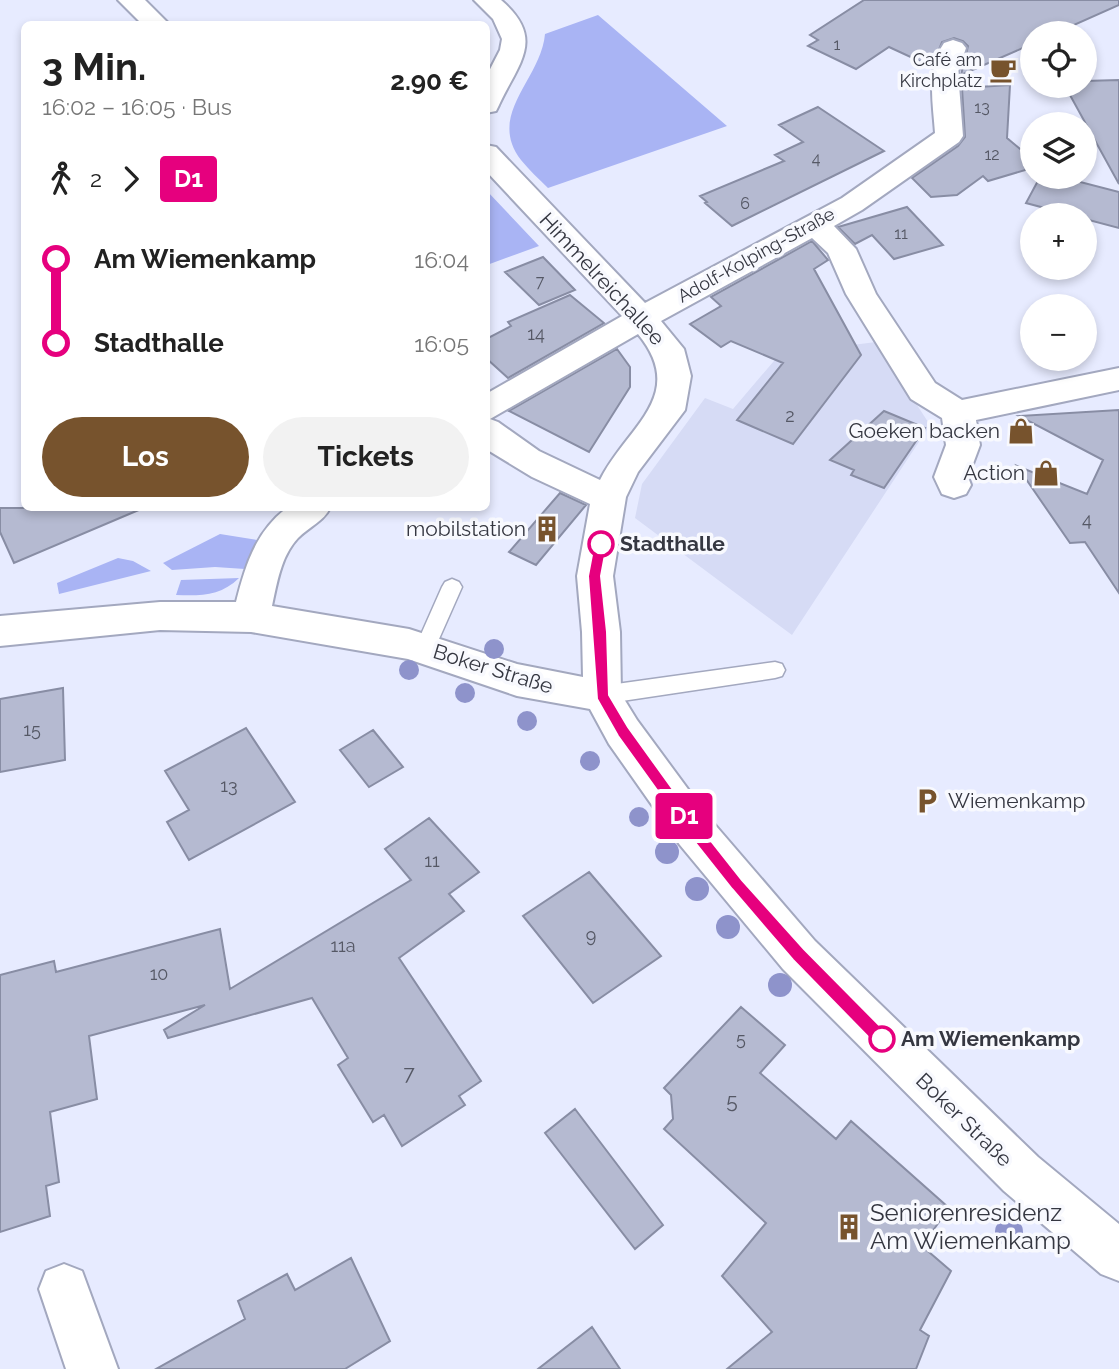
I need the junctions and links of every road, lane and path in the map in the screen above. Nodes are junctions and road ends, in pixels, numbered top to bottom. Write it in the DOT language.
graph roads {
  1 [pos="130,0"];
  2 [pos="486,0"];
  3 [pos="153,21"];
  4 [pos="953,48"];
  5 [pos="490,97"];
  6 [pos="490,158"];
  7 [pos="813,223"];
  8 [pos="642,318"];
  9 [pos="1119,379"];
  10 [pos="490,407"];
  11 [pos="958,412"];
  12 [pos="490,434"];
  13 [pos="954,485"];
  14 [pos="609,497"];
  15 [pos="309,511"];
  16 [pos="452,587"];
  17 [pos="251,617"];
  18 [pos="0,631"];
  19 [pos="425,648"];
  20 [pos="775,670"];
  21 [pos="602,695"];
  22 [pos="1119,1256"];
  23 [pos="64,1289"];
  24 [pos="92,1369"];
  1 -- 3 [label="street"];
  2 -- 5 [label="street"];
  4 -- 7 [label="street, Adolf-Kolping-Straße"];
  6 -- 8 [label="street, Himmelreichallee"];
  7 -- 8 [label="street, Adolf-Kolping-Straße"];
  7 -- 11 [label="street"];
  8 -- 10 [label="street, Adolf-Kolping-Straße"];
  8 -- 14 [label="street, Himmelreichallee"];
  9 -- 11 [label="street"];
  11 -- 13 [label="street"];
  12 -- 14 [label="street"];
  14 -- 21 [label="street, Himmelreichallee"];
  15 -- 17 [label="street"];
  16 -- 19 [label="lane"];
  17 -- 18 [label="street, Boker Straße"];
  17 -- 19 [label="street, Boker Straße"];
  19 -- 21 [label="street, Boker Straße"];
  20 -- 21 [label="lane"];
  21 -- 22 [label="street, Boker Straße"];
  23 -- 24 [label="street"];
}
